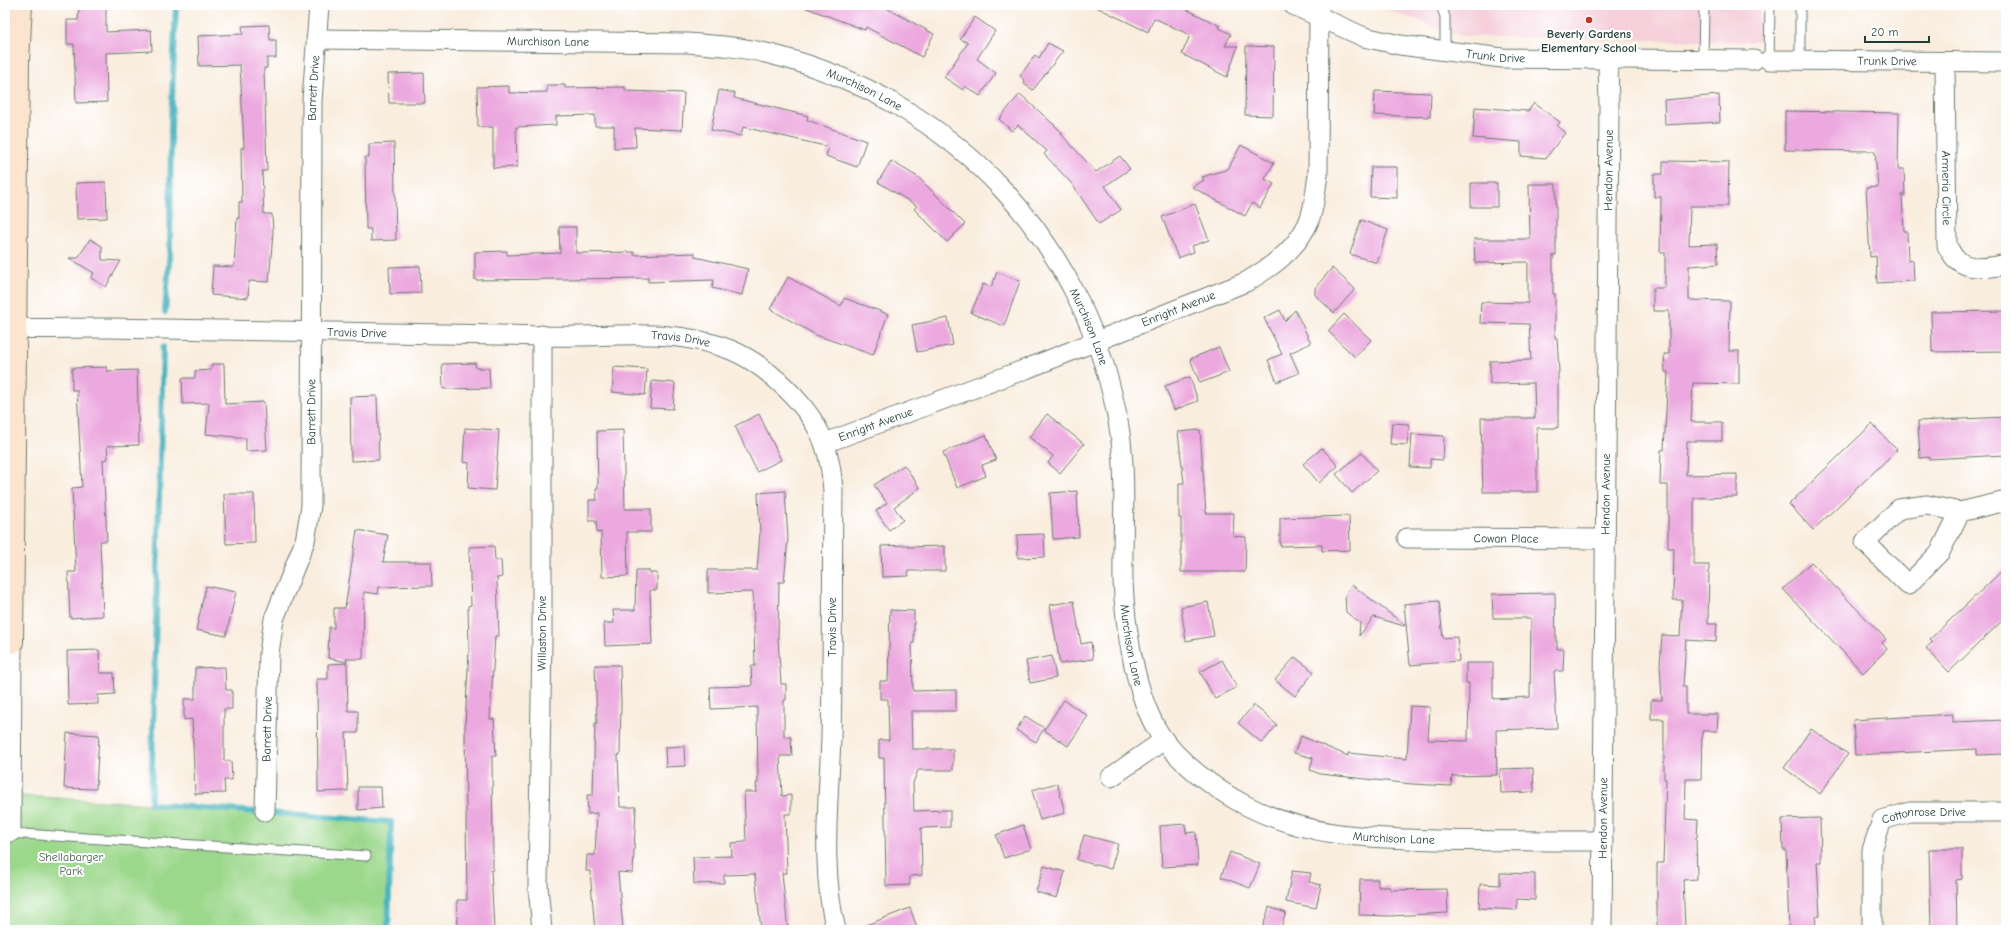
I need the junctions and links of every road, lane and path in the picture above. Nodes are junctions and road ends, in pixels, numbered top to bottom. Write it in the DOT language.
graph roads {
  1 [pos="21,5"];
  2 [pos="319,5"];
  3 [pos="1293,5"];
  4 [pos="1441,5"];
  5 [pos="1704,5"];
  6 [pos="1770,5"];
  7 [pos="1800,5"];
  8 [pos="1319,11"];
  9 [pos="316,39"];
  10 [pos="1446,50"];
  11 [pos="1608,58"];
  12 [pos="1703,60"];
  13 [pos="1761,60"];
  14 [pos="1800,61"];
  15 [pos="1945,62"];
  16 [pos="2006,62"];
  17 [pos="2006,264"];
  18 [pos="10,329"];
  19 [pos="312,332"];
  20 [pos="542,335"];
  21 [pos="1095,340"];
  22 [pos="825,444"];
  23 [pos="2006,501"];
  24 [pos="1960,512"];
  25 [pos="1407,538"];
  26 [pos="1606,539"];
  27 [pos="9,642"];
  28 [pos="1164,740"];
  29 [pos="1111,778"];
  30 [pos="265,811"];
  31 [pos="2006,812"];
  32 [pos="8,833"];
  33 [pos="1602,840"];
  34 [pos="366,856"];
  35 [pos="542,930"];
  36 [pos="836,930"];
  37 [pos="1602,930"];
  38 [pos="1872,930"];
  1 -- 18 [label="street"];
  2 -- 9 [label="street, Barrett Drive"];
  3 -- 8 [label="street, Trunk Drive"];
  4 -- 10 [label="lane"];
  5 -- 12 [label="lane"];
  6 -- 13 [label="lane"];
  7 -- 14 [label="lane"];
  8 -- 10 [label="street, Trunk Drive"];
  8 -- 21 [label="street, Enright Avenue"];
  9 -- 19 [label="street, Barrett Drive"];
  9 -- 21 [label="street, Murchison Lane"];
  10 -- 11 [label="street, Trunk Drive"];
  11 -- 12 [label="street, Trunk Drive"];
  11 -- 26 [label="street, Hendon Avenue"];
  12 -- 13 [label="street, Trunk Drive"];
  13 -- 14 [label="street, Trunk Drive"];
  14 -- 15 [label="street, Trunk Drive"];
  15 -- 16 [label="street, Trunk Drive"];
  15 -- 17 [label="street, Armeria Circle"];
  18 -- 19 [label="street, Travis Drive"];
  18 -- 27 [label="street"];
  19 -- 20 [label="street, Travis Drive"];
  19 -- 30 [label="street, Barrett Drive"];
  20 -- 22 [label="street, Travis Drive"];
  20 -- 35 [label="street, Willaston Drive"];
  21 -- 22 [label="street, Enright Avenue"];
  21 -- 28 [label="street, Murchison Lane"];
  22 -- 36 [label="street, Travis Drive"];
  23 -- 24 [label="street"];
  24 -- 24 [label="street"];
  25 -- 26 [label="street, Cowan Place"];
  26 -- 33 [label="street, Hendon Avenue"];
  27 -- 32 [label="street"];
  28 -- 29 [label="street"];
  28 -- 33 [label="street, Murchison Lane"];
  31 -- 38 [label="street, Cottonrose Drive"];
  32 -- 34 [label="lane"];
  33 -- 37 [label="street, Hendon Avenue"];
}
